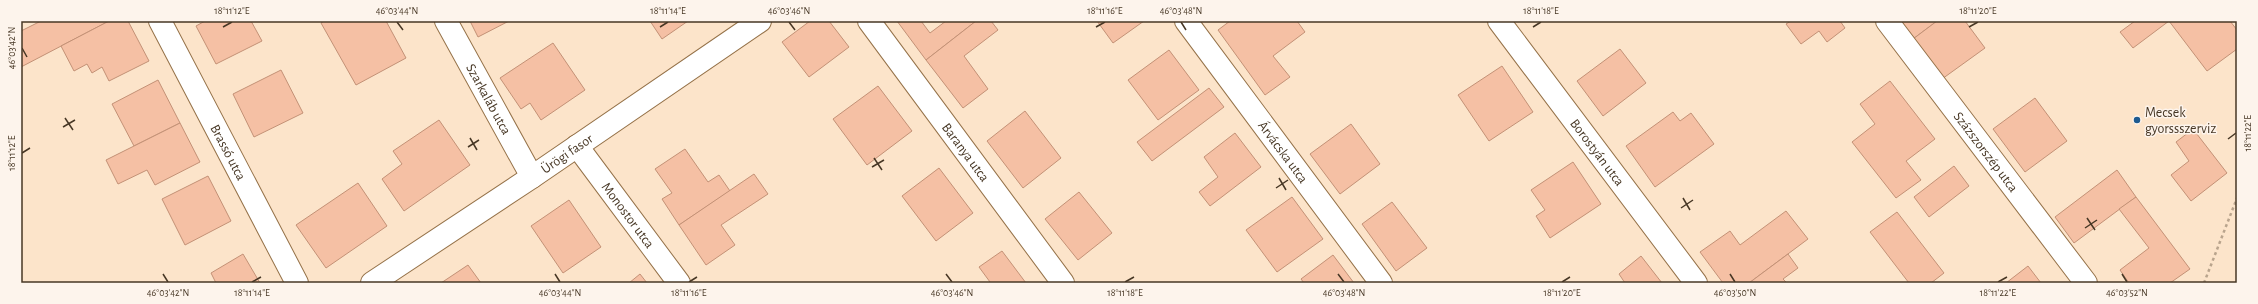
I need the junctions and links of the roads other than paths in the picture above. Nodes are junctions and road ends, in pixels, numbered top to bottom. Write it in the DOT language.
graph roads {
  1 [pos="160,21"];
  2 [pos="446,21"];
  3 [pos="760,21"];
  4 [pos="869,21"];
  5 [pos="1186,21"];
  6 [pos="1499,21"];
  7 [pos="1886,21"];
  8 [pos="577,146"];
  9 [pos="532,177"];
  10 [pos="297,283"];
  11 [pos="372,283"];
  12 [pos="679,283"];
  13 [pos="1063,283"];
  14 [pos="1381,283"];
  15 [pos="1696,283"];
  16 [pos="2086,283"];
  1 -- 10 [label="street, Brassó utca"];
  2 -- 9 [label="street, Szarkaláb utca"];
  3 -- 8 [label="street, Ürögi fasor"];
  4 -- 13 [label="street, Baranya utca"];
  5 -- 14 [label="street, Árvácska utca"];
  6 -- 15 [label="street, Borostyán utca"];
  7 -- 16 [label="street, Százszorszép utca"];
  8 -- 9 [label="street, Ürögi fasor"];
  8 -- 12 [label="street, Monostor utca"];
  9 -- 11 [label="street, Ürögi fasor"];
}
